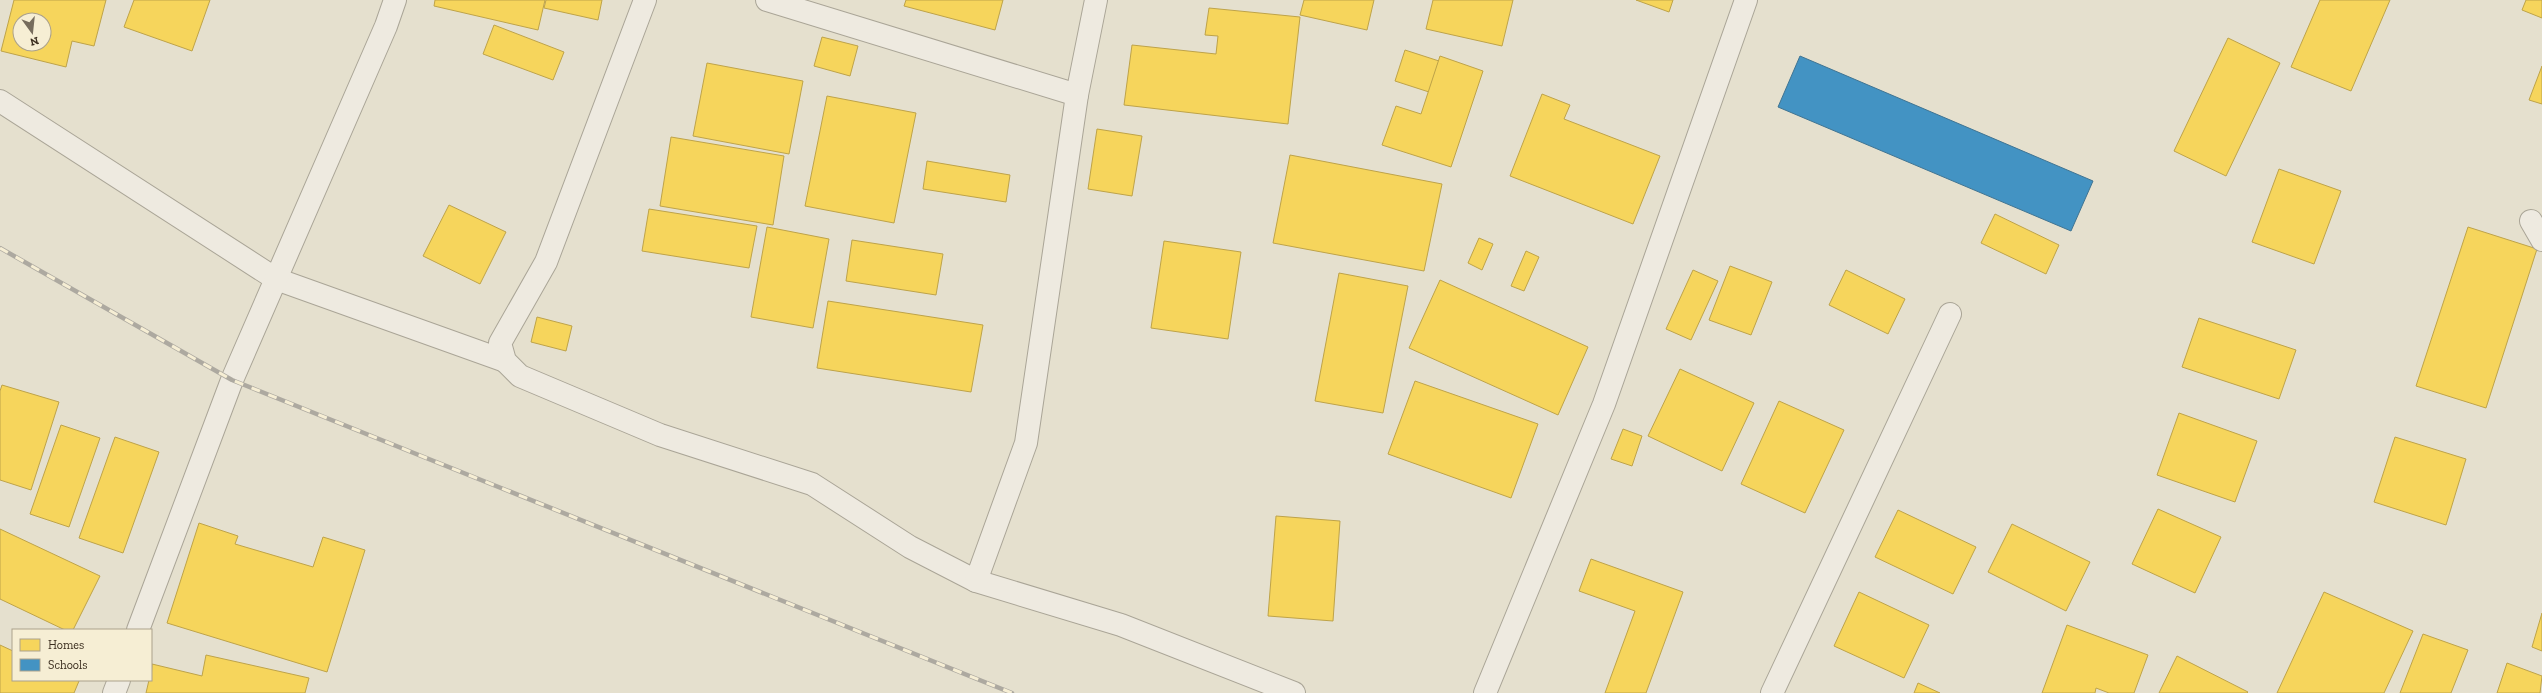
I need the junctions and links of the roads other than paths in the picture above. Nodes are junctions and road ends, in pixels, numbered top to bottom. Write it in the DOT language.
graph roads {
  1 [pos="395,0"];
  2 [pos="645,0"];
  3 [pos="767,0"];
  4 [pos="1096,0"];
  5 [pos="1746,0"];
  6 [pos="1077,95"];
  7 [pos="0,101"];
  8 [pos="2531,221"];
  9 [pos="2542,240"];
  10 [pos="276,279"];
  11 [pos="1950,314"];
  12 [pos="505,361"];
  13 [pos="976,581"];
  14 [pos="138,629"];
  15 [pos="119,681"];
  16 [pos="114,693"];
  17 [pos="1294,693"];
  18 [pos="1485,693"];
  19 [pos="1772,693"];
  1 -- 10 [label="street"];
  2 -- 12 [label="street"];
  3 -- 6 [label="street"];
  4 -- 6 [label="street"];
  5 -- 18 [label="street"];
  6 -- 13 [label="street"];
  7 -- 10 [label="street"];
  8 -- 9 [label="street"];
  10 -- 12 [label="street"];
  10 -- 14 [label="street"];
  11 -- 19 [label="street"];
  12 -- 13 [label="street"];
  13 -- 17 [label="street"];
  15 -- 16 [label="street"];
}
